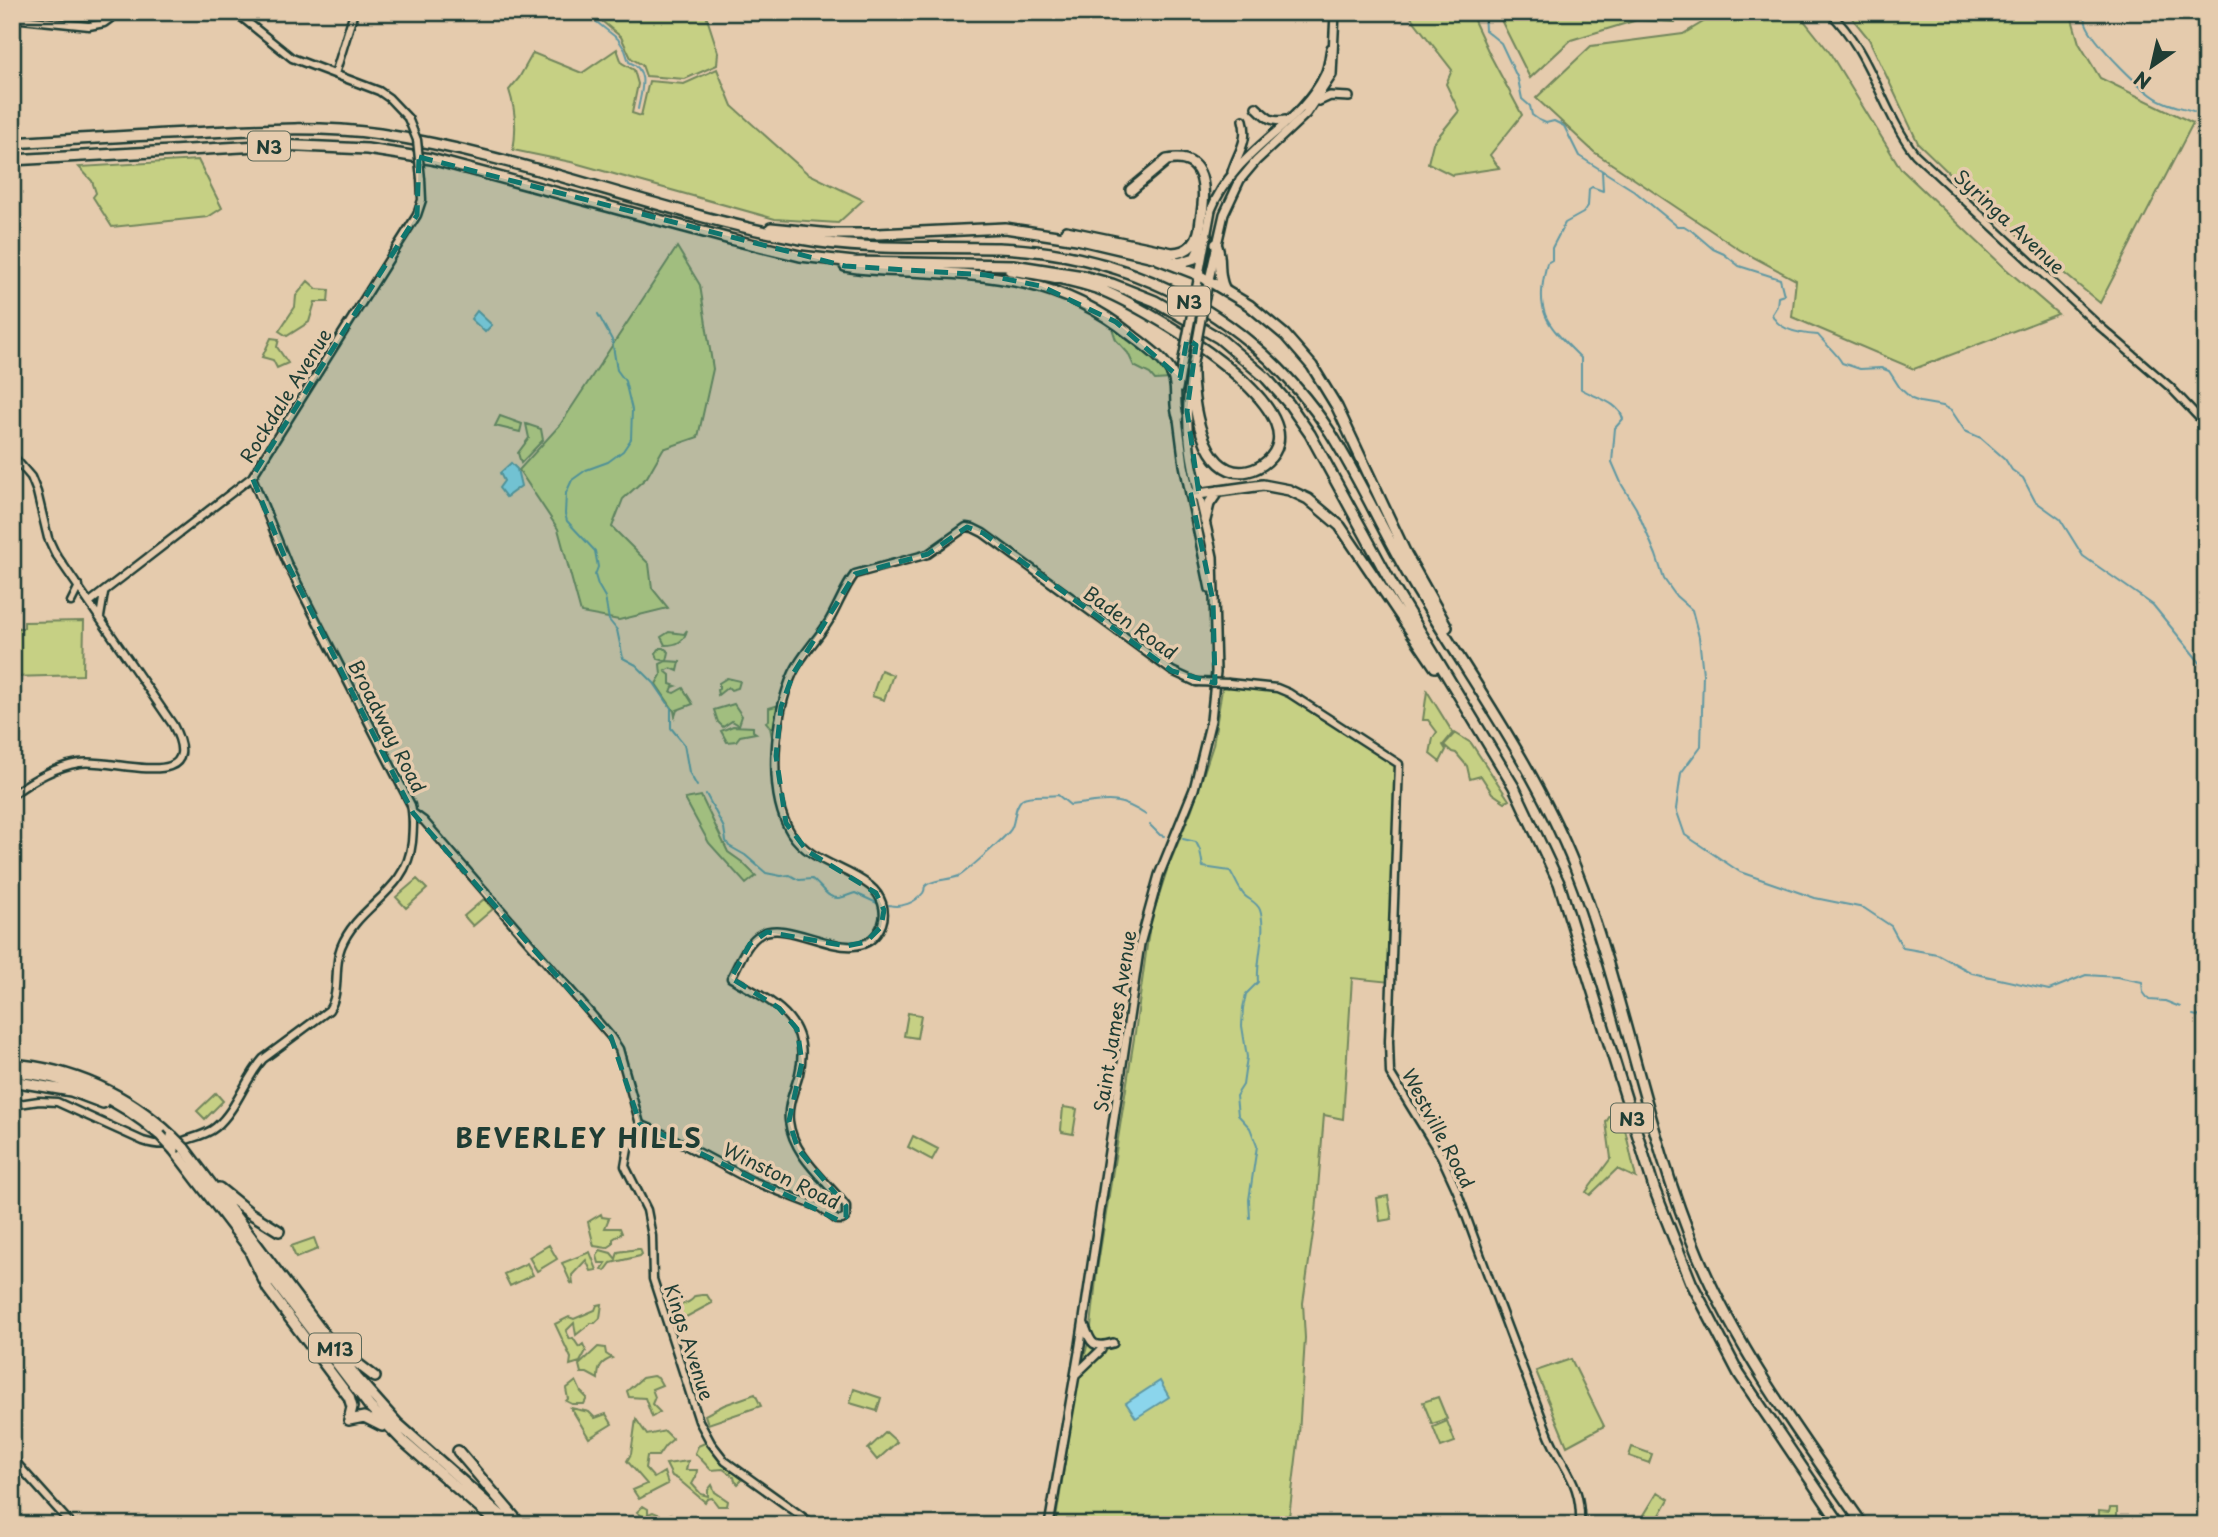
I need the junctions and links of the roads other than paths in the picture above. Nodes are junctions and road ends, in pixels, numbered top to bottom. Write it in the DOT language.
graph roads {
  1 [pos="119,12"];
  2 [pos="235,12"];
  3 [pos="354,12"];
  4 [pos="1335,12"];
  5 [pos="1829,12"];
  6 [pos="12,18"];
  7 [pos="1334,41"];
  8 [pos="335,74"];
  9 [pos="1349,97"];
  10 [pos="1317,102"];
  11 [pos="1256,107"];
  12 [pos="1242,120"];
  13 [pos="1287,120"];
  14 [pos="12,143"];
  15 [pos="12,160"];
  16 [pos="1230,176"];
  17 [pos="1131,190"];
  18 [pos="741,225"];
  19 [pos="1005,228"];
  20 [pos="1206,236"];
  21 [pos="1216,244"];
  22 [pos="820,259"];
  23 [pos="1158,259"];
  24 [pos="946,264"];
  25 [pos="1199,275"];
  26 [pos="1209,280"];
  27 [pos="1224,288"];
  28 [pos="1192,368"];
  29 [pos="1178,416"];
  30 [pos="2206,425"];
  31 [pos="12,455"];
  32 [pos="252,477"];
  33 [pos="1218,491"];
  34 [pos="1195,495"];
  35 [pos="1205,520"];
  36 [pos="79,586"];
  37 [pos="105,592"];
  38 [pos="1213,601"];
  39 [pos="71,602"];
  40 [pos="90,602"];
  41 [pos="100,617"];
  42 [pos="1463,664"];
  43 [pos="1458,695"];
  44 [pos="1399,764"];
  45 [pos="12,796"];
  46 [pos="413,813"];
  47 [pos="731,978"];
  48 [pos="12,1058"];
  49 [pos="12,1064"];
  50 [pos="12,1072"];
  51 [pos="12,1081"];
  52 [pos="113,1092"];
  53 [pos="12,1105"];
  54 [pos="640,1125"];
  55 [pos="151,1127"];
  56 [pos="179,1149"];
  57 [pos="212,1184"];
  58 [pos="275,1215"];
  59 [pos="264,1222"];
  60 [pos="279,1231"];
  61 [pos="248,1244"];
  62 [pos="1083,1324"];
  63 [pos="1114,1343"];
  64 [pos="333,1345"];
  65 [pos="1101,1350"];
  66 [pos="1076,1374"];
  67 [pos="375,1377"];
  68 [pos="458,1451"];
  69 [pos="12,1458"];
  70 [pos="72,1525"];
  71 [pos="497,1525"];
  72 [pos="512,1525"];
  73 [pos="521,1525"];
  74 [pos="814,1525"];
  75 [pos="1049,1525"];
  76 [pos="1580,1525"];
  77 [pos="1841,1525"];
  78 [pos="1863,1525"];
  1 -- 6 [label="street"];
  2 -- 8 [label="street, Rockdale Avenue"];
  3 -- 8 [label="street"];
  4 -- 7 [label="main road"];
  5 -- 30 [label="street, Syringa Avenue"];
  7 -- 10 [label="main road, Saint James Avenue"];
  7 -- 13 [label="main road, Saint James Avenue"];
  8 -- 32 [label="street, Rockdale Avenue, bridge"];
  9 -- 10 [label="main road"];
  10 -- 21 [label="main road, Saint James Avenue"];
  11 -- 13 [label="main road"];
  12 -- 16 [label="main road"];
  13 -- 16 [label="main road, Saint James Avenue"];
  14 -- 18 [label="highway, N3"];
  15 -- 22 [label="highway, N3"];
  16 -- 20 [label="main road, Saint James Avenue"];
  17 -- 19 [label="highway"];
  18 -- 19 [label="highway"];
  18 -- 42 [label="highway, N3"];
  19 -- 23 [label="highway"];
  20 -- 23 [label="highway"];
  20 -- 25 [label="main road, Saint James Avenue"];
  21 -- 26 [label="main road, Saint James Avenue"];
  21 -- 27 [label="highway"];
  22 -- 24 [label="highway, N3"];
  22 -- 29 [label="highway"];
  23 -- 25 [label="highway"];
  24 -- 28 [label="highway"];
  24 -- 43 [label="highway, N3"];
  25 -- 26 [label="highway"];
  25 -- 29 [label="main road, Saint James Avenue, bridge"];
  26 -- 27 [label="highway"];
  26 -- 28 [label="main road, Saint James Avenue, bridge"];
  27 -- 42 [label="highway"];
  28 -- 34 [label="main road, Saint James Avenue"];
  29 -- 34 [label="main road, Saint James Avenue"];
  31 -- 36 [label="street"];
  32 -- 37 [label="street, Rockdale Avenue"];
  32 -- 46 [label="street, Broadway Road"];
  33 -- 34 [label="highway"];
  33 -- 35 [label="highway"];
  33 -- 43 [label="highway"];
  34 -- 35 [label="main road, Saint James Avenue"];
  34 -- 38 [label="main road, Saint James Avenue"];
  35 -- 38 [label="main road, Saint James Avenue"];
  36 -- 39 [label="street"];
  36 -- 40 [label="street"];
  37 -- 40 [label="street, Rockdale Avenue"];
  37 -- 41 [label="street"];
  38 -- 62 [label="main road, Saint James Avenue"];
  40 -- 41 [label="street"];
  41 -- 45 [label="street"];
  42 -- 78 [label="highway, N3"];
  43 -- 77 [label="highway, N3"];
  44 -- 47 [label="street, Baden Road, bridge"];
  44 -- 76 [label="street, Westville Road"];
  46 -- 53 [label="street, Broadway Road"];
  46 -- 54 [label="street"];
  47 -- 54 [label="street, Winston Road"];
  48 -- 52 [label="highway"];
  49 -- 52 [label="highway, M13"];
  50 -- 55 [label="highway, M13"];
  51 -- 55 [label="highway"];
  52 -- 56 [label="highway, M13, bridge"];
  54 -- 74 [label="street, Kings Avenue"];
  55 -- 56 [label="highway, M13, bridge"];
  56 -- 57 [label="highway, M13"];
  56 -- 61 [label="highway, M13"];
  57 -- 59 [label="highway"];
  57 -- 64 [label="highway, M13"];
  58 -- 59 [label="highway"];
  59 -- 60 [label="highway"];
  61 -- 71 [label="highway, M13"];
  61 -- 71 [label="highway"];
  62 -- 63 [label="main road"];
  62 -- 66 [label="main road, Saint James Avenue"];
  64 -- 67 [label="highway"];
  64 -- 72 [label="highway, M13"];
  65 -- 66 [label="main road"];
  66 -- 75 [label="main road, Saint James Avenue"];
  68 -- 73 [label="highway"];
  69 -- 70 [label="street"];
}
